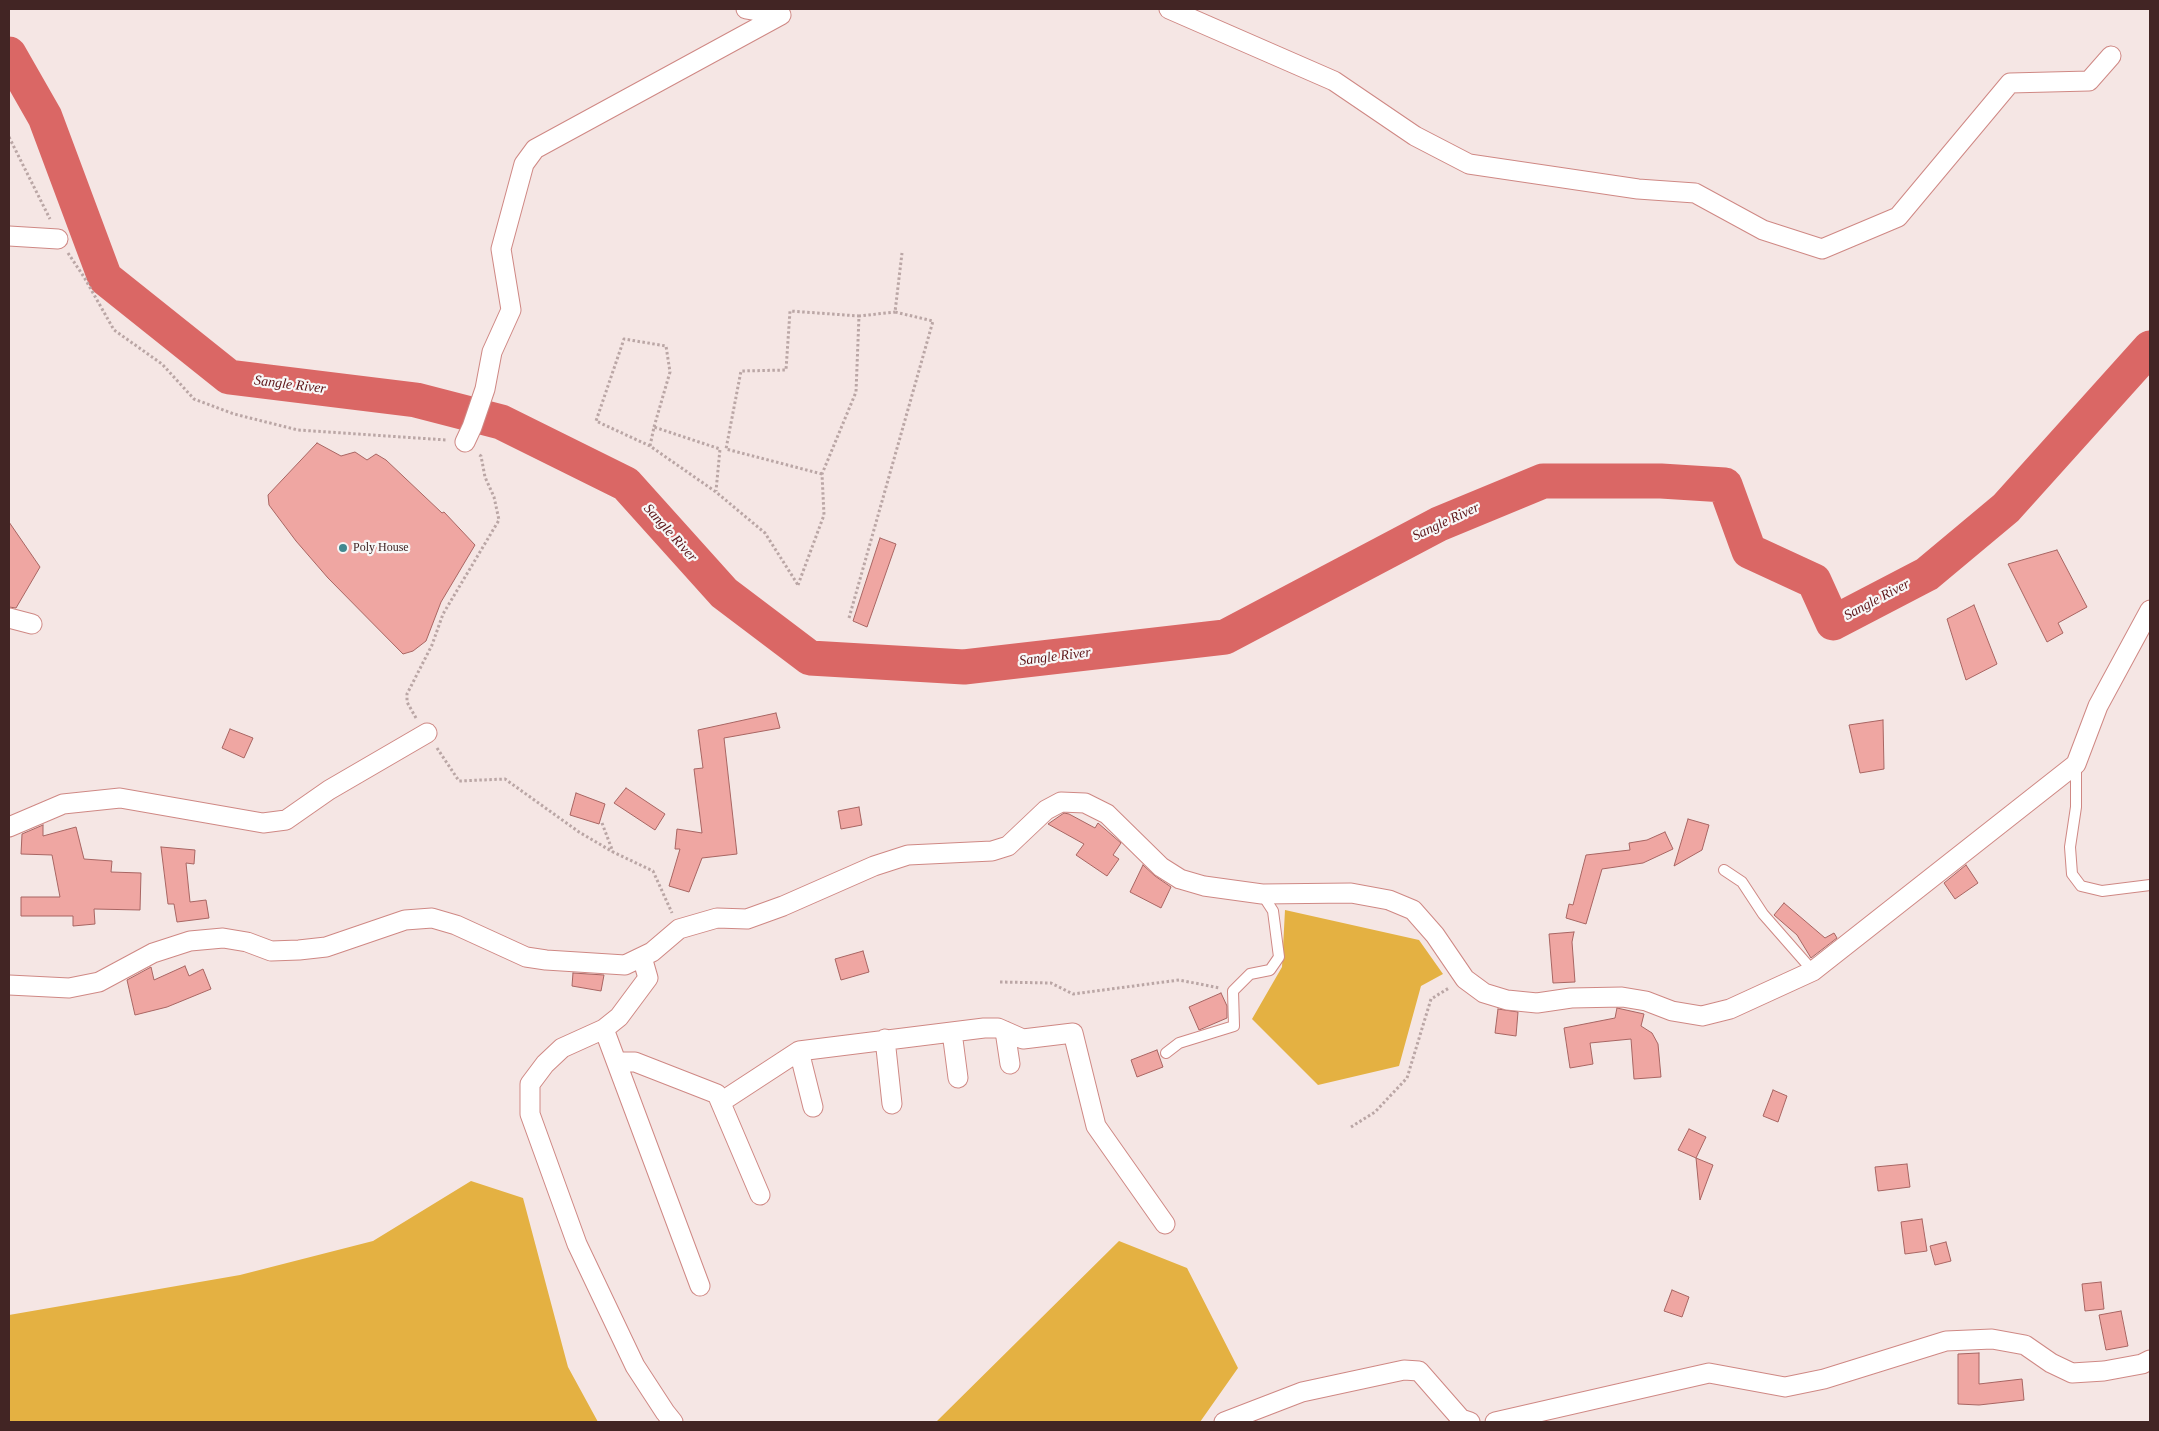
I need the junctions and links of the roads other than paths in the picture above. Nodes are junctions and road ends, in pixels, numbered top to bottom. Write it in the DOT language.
graph roads {
  1 [pos="746,9"];
  2 [pos="1169,9"];
  3 [pos="2111,56"];
  4 [pos="9,236"];
  5 [pos="58,239"];
  6 [pos="468,434"];
  7 [pos="2150,610"];
  8 [pos="9,618"];
  9 [pos="32,624"];
  10 [pos="426,733"];
  11 [pos="2076,764"];
  12 [pos="9,826"];
  13 [pos="1724,870"];
  14 [pos="2150,885"];
  15 [pos="1262,894"];
  16 [pos="642,957"];
  17 [pos="1813,971"];
  18 [pos="9,985"];
  19 [pos="604,1029"];
  20 [pos="952,1032"];
  21 [pos="1005,1032"];
  22 [pos="885,1039"];
  23 [pos="799,1051"];
  24 [pos="1166,1053"];
  25 [pos="618,1062"];
  26 [pos="1010,1064"];
  27 [pos="958,1078"];
  28 [pos="721,1102"];
  29 [pos="892,1104"];
  30 [pos="813,1107"];
  31 [pos="760,1195"];
  32 [pos="1165,1224"];
  33 [pos="700,1286"];
  34 [pos="2150,1360"];
  35 [pos="674,1422"];
  36 [pos="1224,1422"];
  37 [pos="1470,1422"];
  38 [pos="1495,1422"];
  1 -- 6 [label="street"];
  2 -- 3 [label="street"];
  4 -- 5 [label="street"];
  7 -- 11 [label="street"];
  8 -- 9 [label="street"];
  10 -- 12 [label="street"];
  11 -- 14 [label="lane"];
  11 -- 17 [label="street"];
  13 -- 17 [label="lane"];
  15 -- 16 [label="street"];
  15 -- 17 [label="street"];
  15 -- 24 [label="lane"];
  16 -- 18 [label="street"];
  16 -- 19 [label="street"];
  19 -- 25 [label="street"];
  19 -- 35 [label="street"];
  20 -- 21 [label="street"];
  20 -- 22 [label="street"];
  20 -- 27 [label="street"];
  21 -- 26 [label="street"];
  21 -- 32 [label="street"];
  22 -- 23 [label="street"];
  22 -- 29 [label="street"];
  23 -- 28 [label="street"];
  23 -- 30 [label="street"];
  25 -- 28 [label="street"];
  25 -- 33 [label="street"];
  28 -- 31 [label="street"];
  34 -- 38 [label="street"];
  36 -- 37 [label="street"];
}
